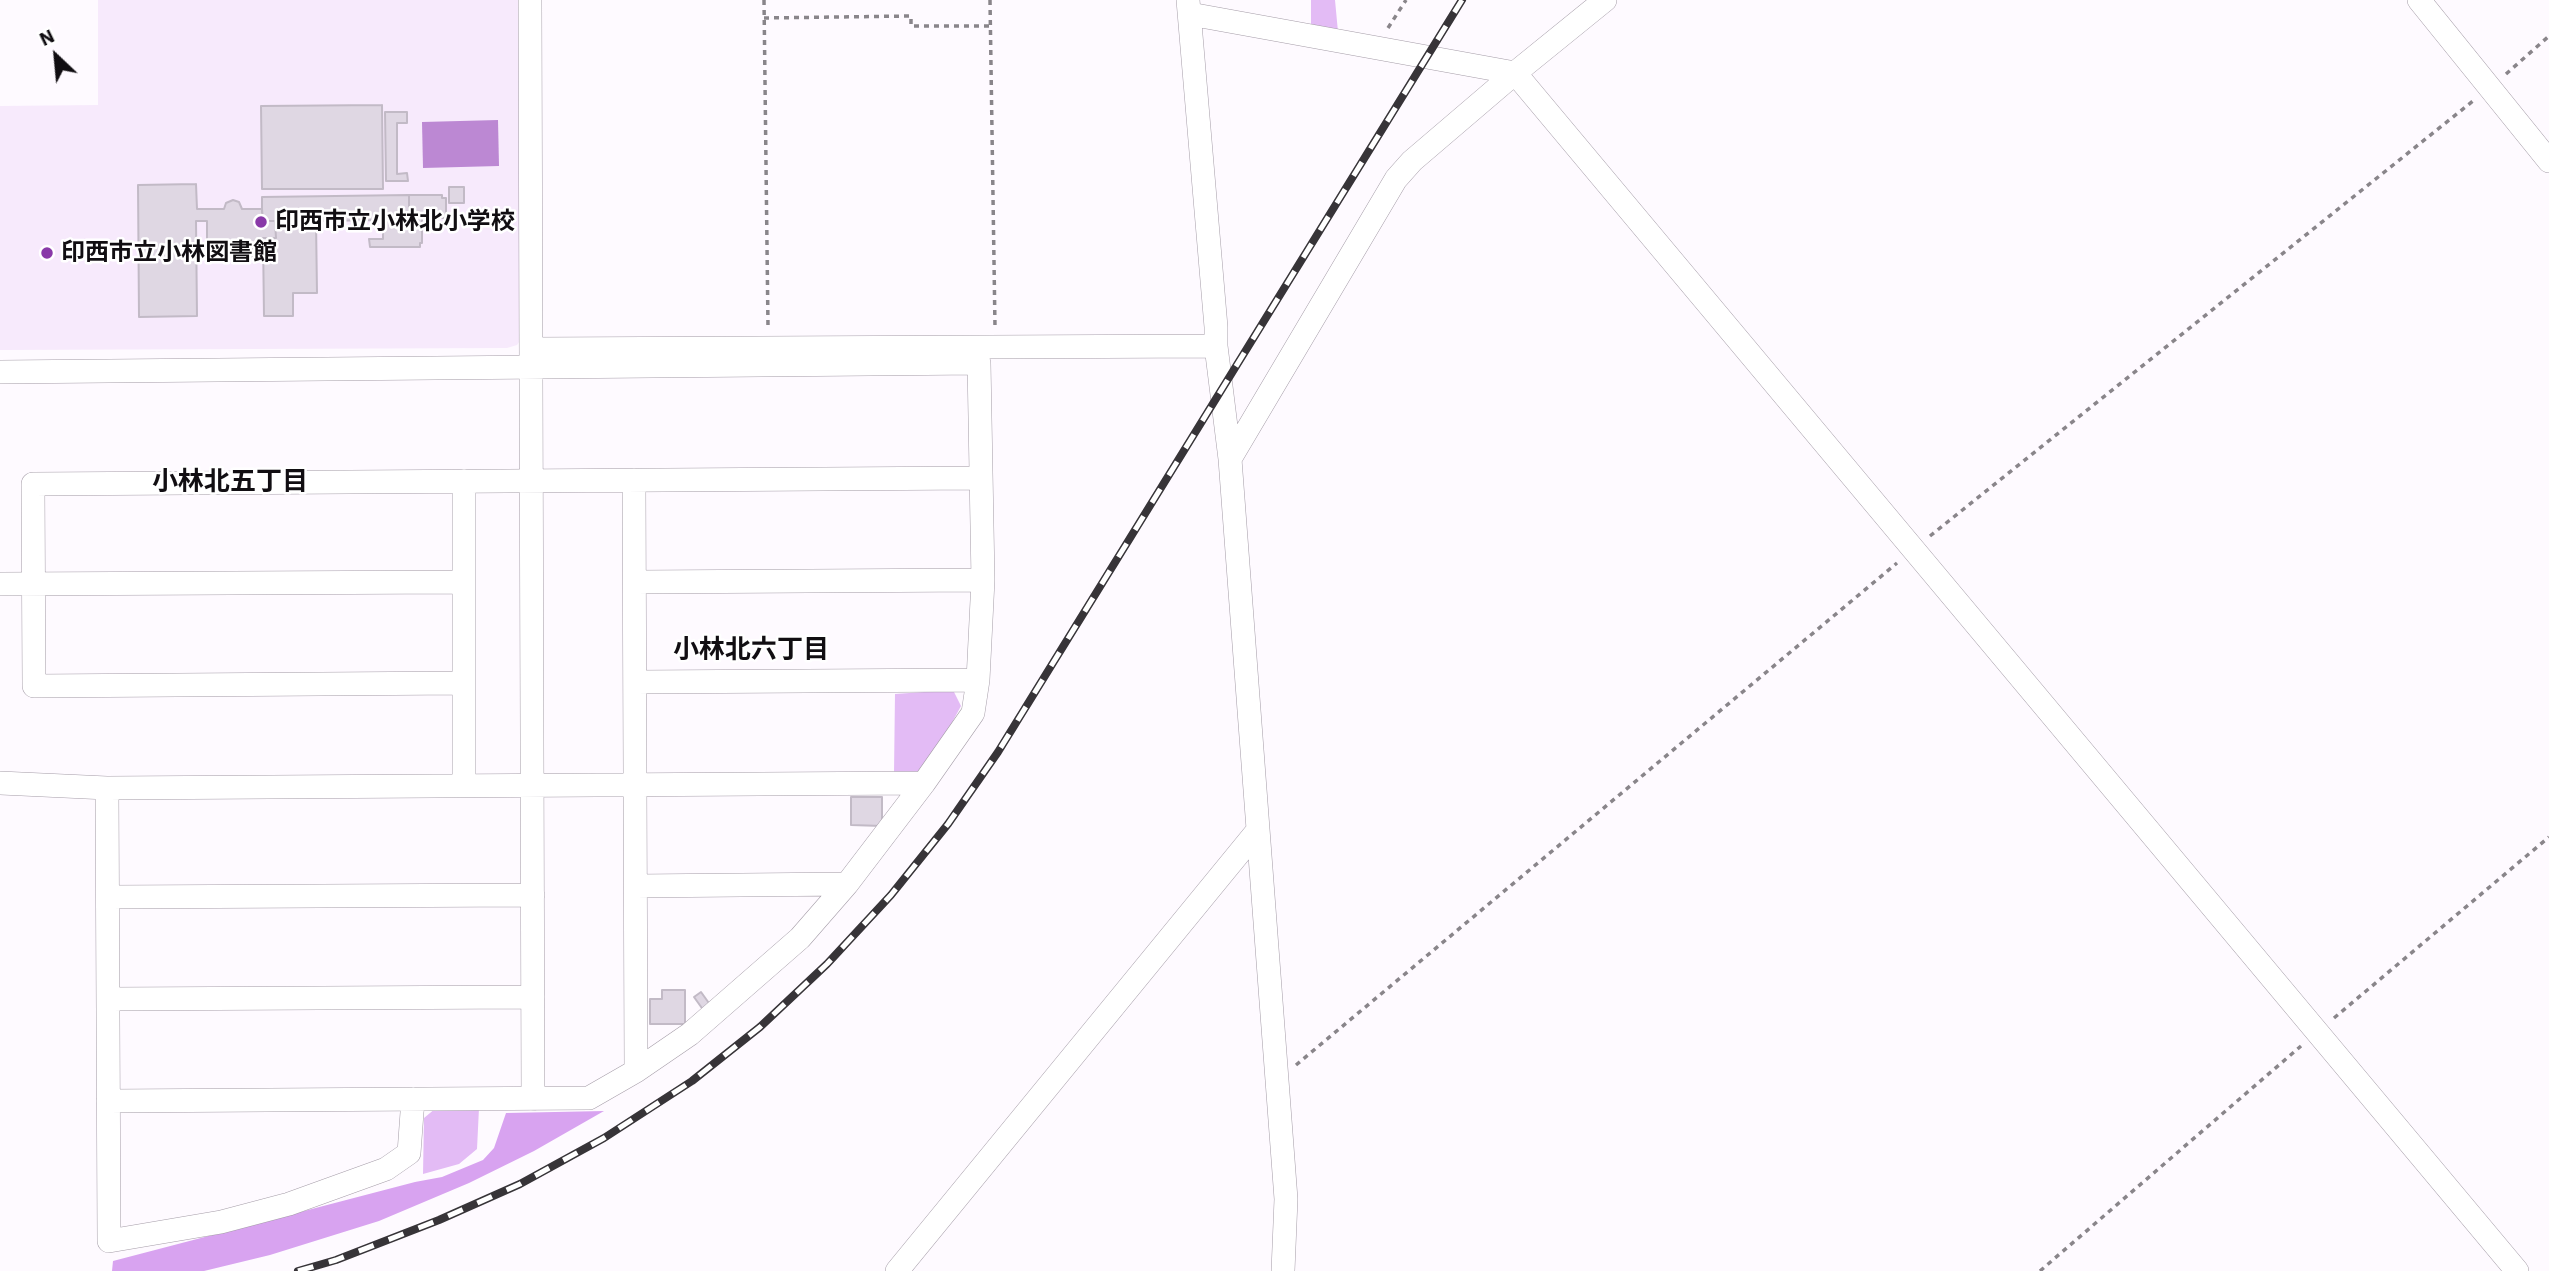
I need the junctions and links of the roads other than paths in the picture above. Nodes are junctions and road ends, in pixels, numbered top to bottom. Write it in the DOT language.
graph roads {
  1 [pos="530,0"];
  2 [pos="1605,0"];
  3 [pos="2419,0"];
  4 [pos="1189,7"];
  5 [pos="1515,73"];
  6 [pos="2549,161"];
  7 [pos="1216,346"];
  8 [pos="531,358"];
  9 [pos="0,372"];
  10 [pos="1230,459"];
  11 [pos="981,478"];
  12 [pos="634,480"];
  13 [pos="464,481"];
  14 [pos="531,481"];
  15 [pos="983,580"];
  16 [pos="464,582"];
  17 [pos="635,582"];
  18 [pos="0,584"];
  19 [pos="34,584"];
  20 [pos="978,680"];
  21 [pos="635,682"];
  22 [pos="464,683"];
  23 [pos="0,783"];
  24 [pos="924,783"];
  25 [pos="532,785"];
  26 [pos="635,785"];
  27 [pos="464,786"];
  28 [pos="107,788"];
  29 [pos="1258,830"];
  30 [pos="847,884"];
  31 [pos="636,886"];
  32 [pos="533,895"];
  33 [pos="108,897"];
  34 [pos="533,997"];
  35 [pos="108,999"];
  36 [pos="636,1071"];
  37 [pos="533,1098"];
  38 [pos="413,1099"];
  39 [pos="108,1101"];
  40 [pos="897,1271"];
  41 [pos="1283,1271"];
  42 [pos="2517,1271"];
  1 -- 8 [label="street"];
  2 -- 5 [label="street"];
  3 -- 6 [label="street"];
  4 -- 5 [label="street"];
  4 -- 7 [label="street"];
  5 -- 10 [label="street"];
  5 -- 42 [label="street"];
  7 -- 8 [label="street"];
  7 -- 10 [label="street"];
  8 -- 9 [label="street"];
  8 -- 11 [label="street"];
  8 -- 14 [label="street"];
  10 -- 29 [label="street"];
  11 -- 12 [label="street"];
  11 -- 15 [label="street"];
  12 -- 14 [label="street"];
  12 -- 17 [label="street"];
  13 -- 14 [label="street"];
  13 -- 16 [label="street"];
  13 -- 19 [label="street"];
  14 -- 25 [label="street"];
  15 -- 17 [label="street"];
  15 -- 20 [label="street"];
  16 -- 19 [label="street"];
  16 -- 22 [label="street"];
  17 -- 21 [label="street"];
  18 -- 19 [label="street"];
  19 -- 22 [label="street"];
  20 -- 21 [label="street"];
  20 -- 24 [label="street"];
  21 -- 26 [label="street"];
  22 -- 27 [label="street"];
  23 -- 28 [label="street"];
  24 -- 26 [label="street"];
  24 -- 30 [label="street"];
  25 -- 26 [label="street"];
  25 -- 27 [label="street"];
  25 -- 32 [label="street"];
  26 -- 31 [label="street"];
  27 -- 28 [label="street"];
  28 -- 33 [label="street"];
  29 -- 40 [label="street"];
  29 -- 41 [label="street"];
  30 -- 31 [label="street"];
  30 -- 36 [label="street"];
  31 -- 36 [label="street"];
  32 -- 33 [label="street"];
  32 -- 34 [label="street"];
  33 -- 35 [label="street"];
  34 -- 35 [label="street"];
  34 -- 37 [label="street"];
  35 -- 39 [label="street"];
  36 -- 37 [label="street"];
  37 -- 38 [label="street"];
  38 -- 39 [label="street"];
  38 -- 39 [label="street"];
}
